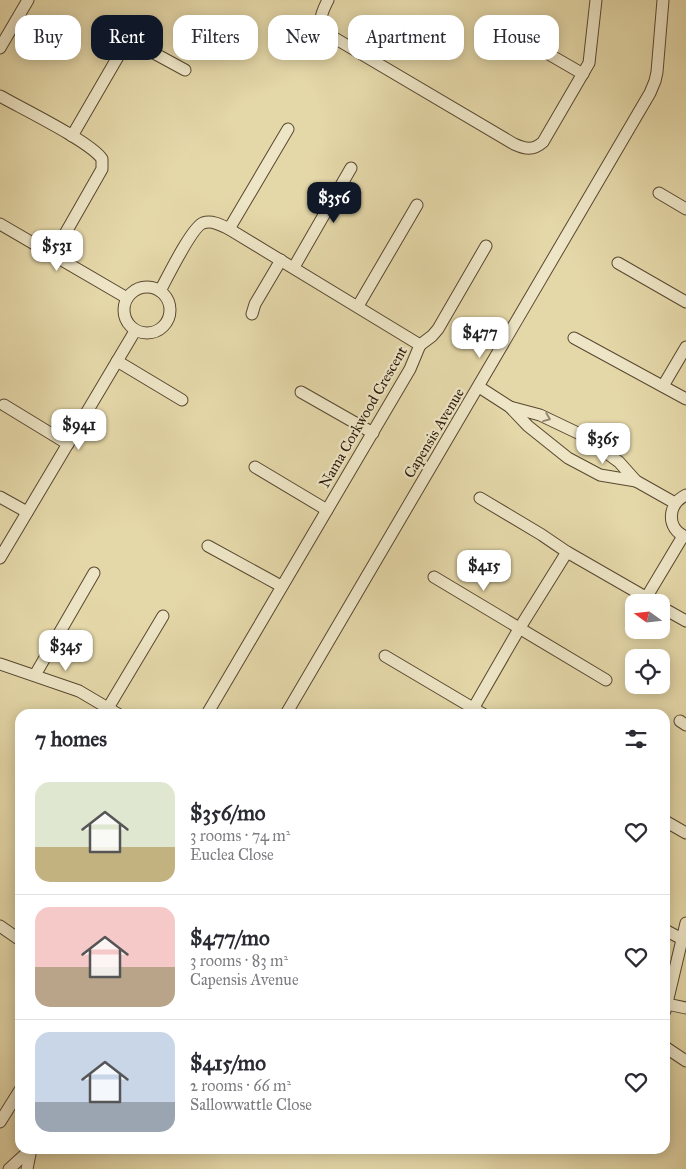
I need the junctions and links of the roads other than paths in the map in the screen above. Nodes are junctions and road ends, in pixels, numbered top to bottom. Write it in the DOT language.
graph roads {
  1 [pos="28,0"];
  2 [pos="328,0"];
  3 [pos="596,0"];
  4 [pos="664,0"];
  5 [pos="0,48"];
  6 [pos="559,60"];
  7 [pos="184,70"];
  8 [pos="583,74"];
  9 [pos="0,96"];
  10 [pos="288,129"];
  11 [pos="72,136"];
  12 [pos="351,168"];
  13 [pos="659,193"];
  14 [pos="417,205"];
  15 [pos="686,208"];
  16 [pos="0,224"];
  17 [pos="229,228"];
  18 [pos="486,246"];
  19 [pos="53,255"];
  20 [pos="281,260"];
  21 [pos="618,263"];
  22 [pos="294,267"];
  23 [pos="160,291"];
  24 [pos="127,298"];
  25 [pos="686,302"];
  26 [pos="358,306"];
  27 [pos="252,314"];
  28 [pos="135,330"];
  29 [pos="574,338"];
  30 [pos="420,344"];
  31 [pos="686,347"];
  32 [pos="117,361"];
  33 [pos="663,386"];
  34 [pos="479,387"];
  35 [pos="301,392"];
  36 [pos="686,399"];
  37 [pos="182,400"];
  38 [pos="4,405"];
  39 [pos="510,407"];
  40 [pos="373,433"];
  41 [pos="68,444"];
  42 [pos="255,467"];
  43 [pos="636,481"];
  44 [pos="686,495"];
  45 [pos="0,497"];
  46 [pos="480,498"];
  47 [pos="675,503"];
  48 [pos="327,510"];
  49 [pos="27,512"];
  50 [pos="684,536"];
  51 [pos="208,546"];
  52 [pos="567,552"];
  53 [pos="0,558"];
  54 [pos="94,573"];
  55 [pos="434,577"];
  56 [pos="281,586"];
  57 [pos="640,594"];
  58 [pos="653,594"];
  59 [pos="670,612"];
  60 [pos="162,616"];
  61 [pos="686,621"];
  62 [pos="519,628"];
  63 [pos="385,656"];
  64 [pos="0,664"];
  65 [pos="34,675"];
  66 [pos="606,680"];
  67 [pos="110,709"];
  68 [pos="114,709"];
  69 [pos="210,709"];
  70 [pos="289,709"];
  71 [pos="470,709"];
  72 [pos="477,709"];
  73 [pos="670,824"];
  74 [pos="686,833"];
  75 [pos="686,923"];
  76 [pos="0,926"];
  77 [pos="670,933"];
  78 [pos="15,936"];
  79 [pos="682,940"];
  80 [pos="670,991"];
  81 [pos="670,1008"];
  82 [pos="686,1008"];
  83 [pos="670,1050"];
  84 [pos="686,1061"];
  85 [pos="15,1098"];
  86 [pos="0,1122"];
  87 [pos="26,1154"];
  88 [pos="30,1154"];
  89 [pos="9,1169"];
  90 [pos="27,1169"];
  1 -- 5 [label="street"];
  2 -- 8 [label="street"];
  3 -- 8 [label="street"];
  4 -- 34 [label="street, Capensis Avenue"];
  6 -- 8 [label="street"];
  7 -- 11 [label="street"];
  9 -- 11 [label="street"];
  10 -- 17 [label="street"];
  11 -- 19 [label="street"];
  12 -- 22 [label="street"];
  13 -- 15 [label="street"];
  14 -- 26 [label="street"];
  16 -- 19 [label="street"];
  17 -- 20 [label="street, Nama Corkwood Crescent"];
  17 -- 23 [label="street, Nama Corkwood Crescent"];
  18 -- 30 [label="street"];
  19 -- 24 [label="street"];
  20 -- 22 [label="street, Nama Corkwood Crescent"];
  20 -- 27 [label="street"];
  21 -- 25 [label="street"];
  22 -- 26 [label="street, Nama Corkwood Crescent"];
  23 -- 24 [label="street"];
  23 -- 28 [label="street"];
  24 -- 28 [label="street"];
  26 -- 30 [label="street, Nama Corkwood Crescent"];
  28 -- 32 [label="street"];
  29 -- 33 [label="street"];
  30 -- 40 [label="street, Nama Corkwood Crescent"];
  31 -- 33 [label="street"];
  32 -- 37 [label="street"];
  32 -- 41 [label="street"];
  33 -- 36 [label="street"];
  34 -- 39 [label="street"];
  34 -- 70 [label="street, Capensis Avenue"];
  35 -- 40 [label="street"];
  38 -- 41 [label="street"];
  39 -- 43 [label="street, one-way"];
  39 -- 43 [label="street"];
  40 -- 48 [label="street, Nama Corkwood Crescent"];
  41 -- 49 [label="street"];
  42 -- 48 [label="street"];
  43 -- 47 [label="street"];
  44 -- 47 [label="street"];
  45 -- 49 [label="street"];
  46 -- 52 [label="street"];
  47 -- 50 [label="street"];
  48 -- 56 [label="street, Nama Corkwood Crescent"];
  49 -- 53 [label="street"];
  50 -- 58 [label="street"];
  51 -- 56 [label="street"];
  52 -- 57 [label="street"];
  52 -- 62 [label="street"];
  54 -- 65 [label="street"];
  55 -- 62 [label="street"];
  56 -- 69 [label="street, Nama Corkwood Crescent"];
  59 -- 61 [label="street"];
  60 -- 68 [label="street"];
  62 -- 66 [label="street"];
  62 -- 72 [label="street"];
  63 -- 71 [label="street"];
  64 -- 65 [label="street"];
  65 -- 67 [label="street"];
  73 -- 74 [label="street"];
  75 -- 79 [label="street"];
  76 -- 78 [label="street"];
  77 -- 79 [label="street"];
  79 -- 80 [label="street"];
  81 -- 82 [label="street"];
  83 -- 84 [label="street"];
  85 -- 86 [label="street"];
  87 -- 89 [label="street"];
  88 -- 90 [label="street"];
}
